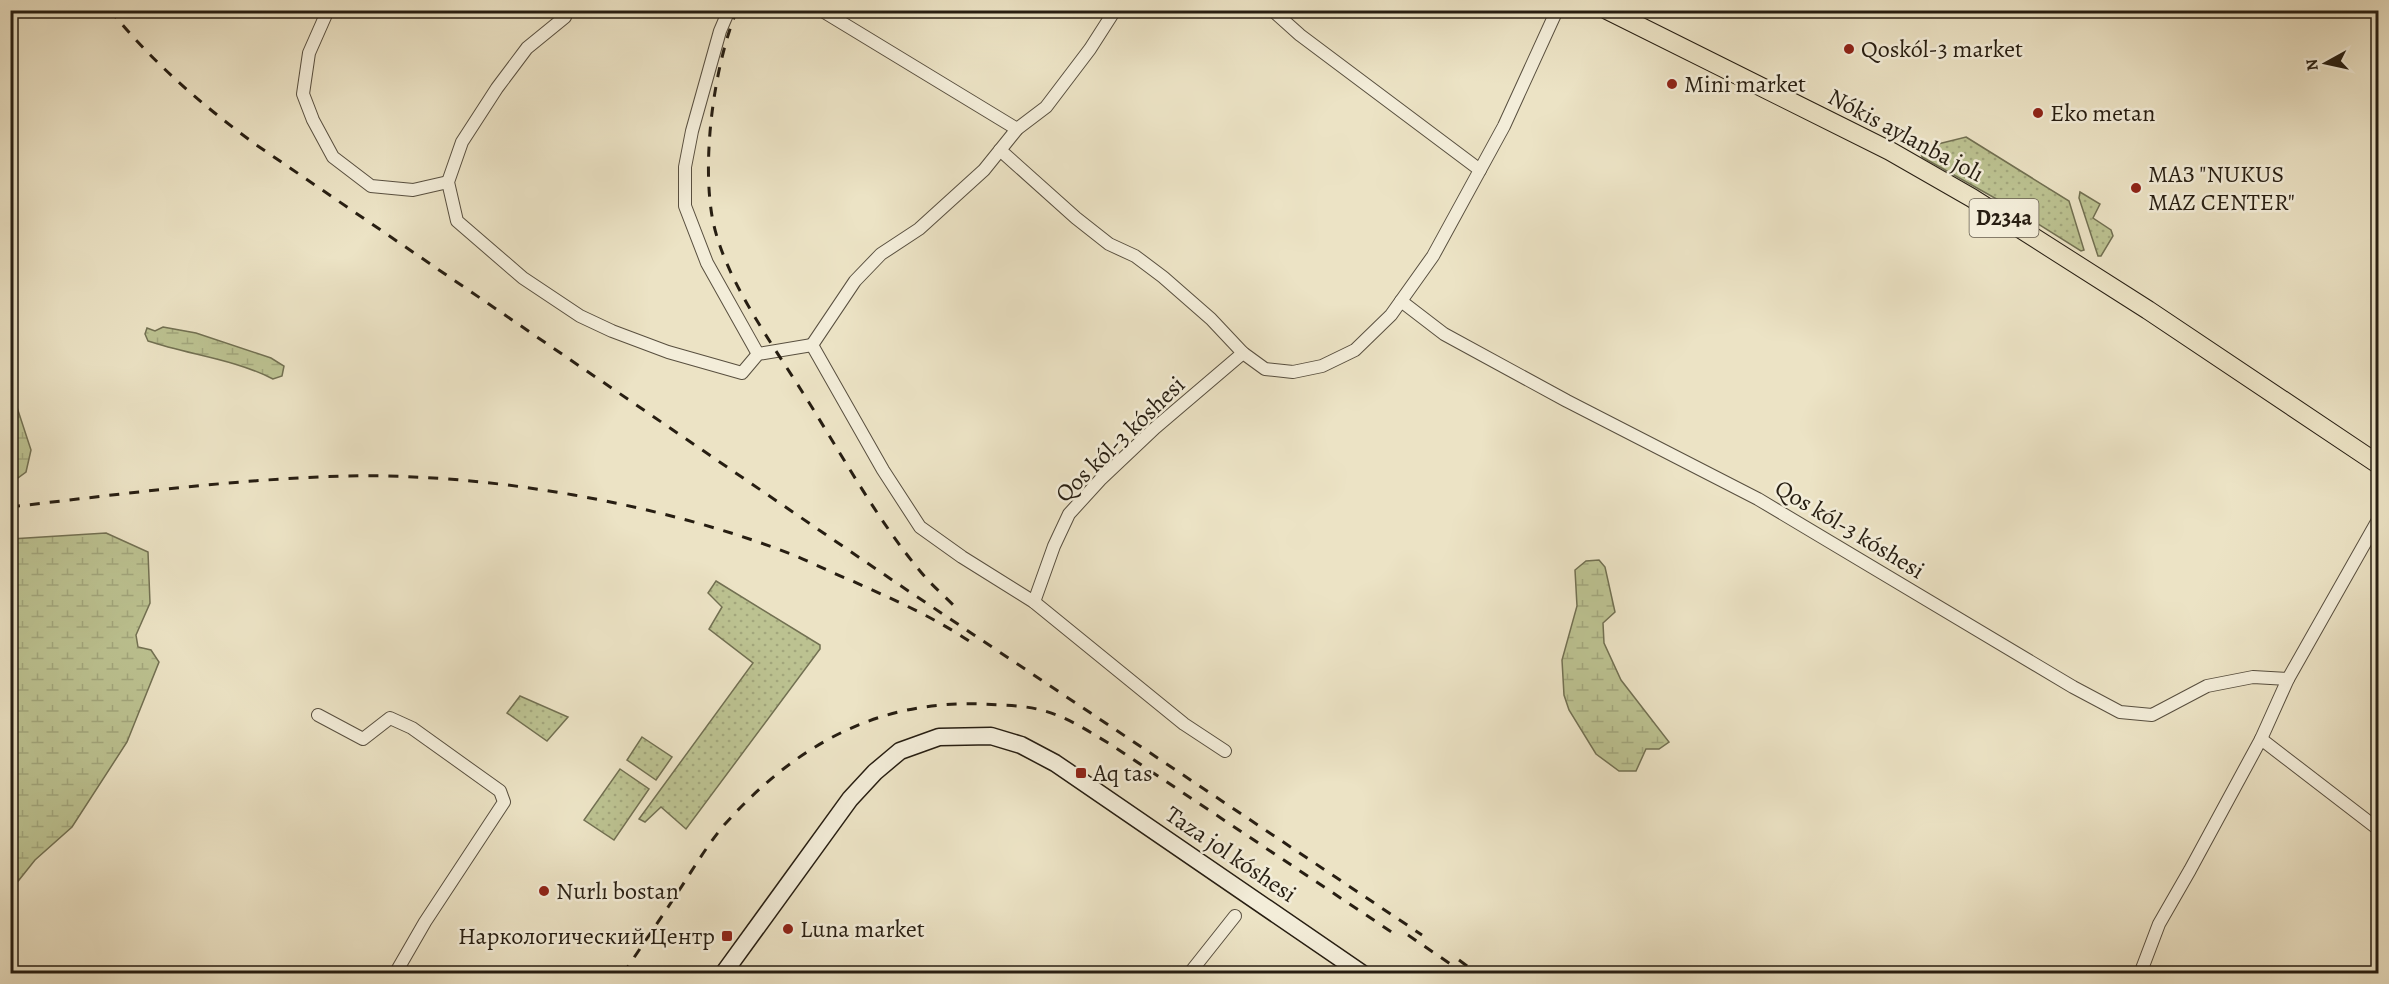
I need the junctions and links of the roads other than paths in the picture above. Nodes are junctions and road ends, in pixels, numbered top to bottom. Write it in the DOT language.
graph roads {
  1 [pos="328,10"];
  2 [pos="568,10"];
  3 [pos="729,10"];
  4 [pos="821,10"];
  5 [pos="1115,10"];
  6 [pos="1272,10"];
  7 [pos="1557,10"];
  8 [pos="1607,10"];
  9 [pos="1017,129"];
  10 [pos="1000,150"];
  11 [pos="1480,170"];
  12 [pos="448,182"];
  13 [pos="1401,301"];
  14 [pos="812,345"];
  15 [pos="1243,353"];
  16 [pos="758,354"];
  17 [pos="2379,464"];
  18 [pos="2379,520"];
  19 [pos="1034,602"];
  20 [pos="2288,679"];
  21 [pos="318,715"];
  22 [pos="2261,740"];
  23 [pos="1225,751"];
  24 [pos="2379,829"];
  25 [pos="1235,916"];
  26 [pos="394,974"];
  27 [pos="723,974"];
  28 [pos="1189,974"];
  29 [pos="1363,974"];
  30 [pos="2140,974"];
  1 -- 12 [label="street"];
  2 -- 12 [label="street"];
  3 -- 16 [label="street"];
  4 -- 9 [label="street"];
  5 -- 9 [label="street"];
  6 -- 11 [label="street"];
  7 -- 11 [label="street"];
  8 -- 17 [label="main road, Nókis aylanba jolı / D234a"];
  9 -- 10 [label="street"];
  10 -- 14 [label="street"];
  10 -- 15 [label="street"];
  11 -- 13 [label="street"];
  12 -- 16 [label="street"];
  13 -- 15 [label="street"];
  13 -- 20 [label="street, Qos kól-3 kóshesi"];
  14 -- 16 [label="street"];
  14 -- 19 [label="street"];
  15 -- 19 [label="street, Qos kól-3 kóshesi"];
  18 -- 20 [label="street"];
  19 -- 23 [label="street"];
  20 -- 22 [label="street"];
  21 -- 26 [label="street"];
  22 -- 24 [label="street"];
  22 -- 30 [label="street"];
  25 -- 28 [label="street"];
  27 -- 29 [label="main road, Taza jol kóshesi"];
}
